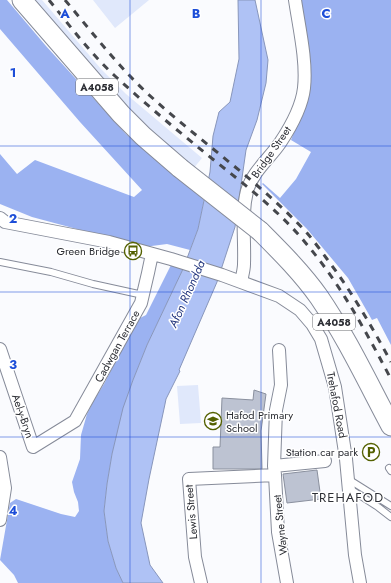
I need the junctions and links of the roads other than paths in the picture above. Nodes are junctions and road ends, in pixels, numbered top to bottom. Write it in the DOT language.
graph roads {
  1 [pos="22,0"];
  2 [pos="295,0"];
  3 [pos="0,218"];
  4 [pos="152,254"];
  5 [pos="0,262"];
  6 [pos="241,282"];
  7 [pos="143,295"];
  8 [pos="0,349"];
  9 [pos="279,350"];
  10 [pos="391,426"];
  11 [pos="64,428"];
  12 [pos="0,456"];
  13 [pos="325,461"];
  14 [pos="275,470"];
  15 [pos="348,484"];
  16 [pos="391,506"];
  17 [pos="391,517"];
  18 [pos="0,520"];
  19 [pos="201,583"];
  20 [pos="287,583"];
  21 [pos="360,583"];
  1 -- 10 [label="main road, A4058, bridge"];
  2 -- 6 [label="street, Bridge Street"];
  3 -- 4 [label="street, Trehafod Road"];
  4 -- 6 [label="street, Trehafod Road"];
  4 -- 7 [label="street, Cadwgan Terrace"];
  5 -- 7 [label="lane"];
  6 -- 15 [label="street, Trehafod Road"];
  7 -- 11 [label="street, Cadwgan Terrace"];
  8 -- 11 [label="street, Ael-y-Bryn"];
  9 -- 14 [label="street, Wayne Street"];
  12 -- 18 [label="street"];
  13 -- 14 [label="street"];
  14 -- 19 [label="street, Lewis Street"];
  14 -- 20 [label="street, Wayne Street"];
  15 -- 16 [label="lane"];
  15 -- 17 [label="lane"];
  15 -- 21 [label="street, Trehafod Road"];
}
